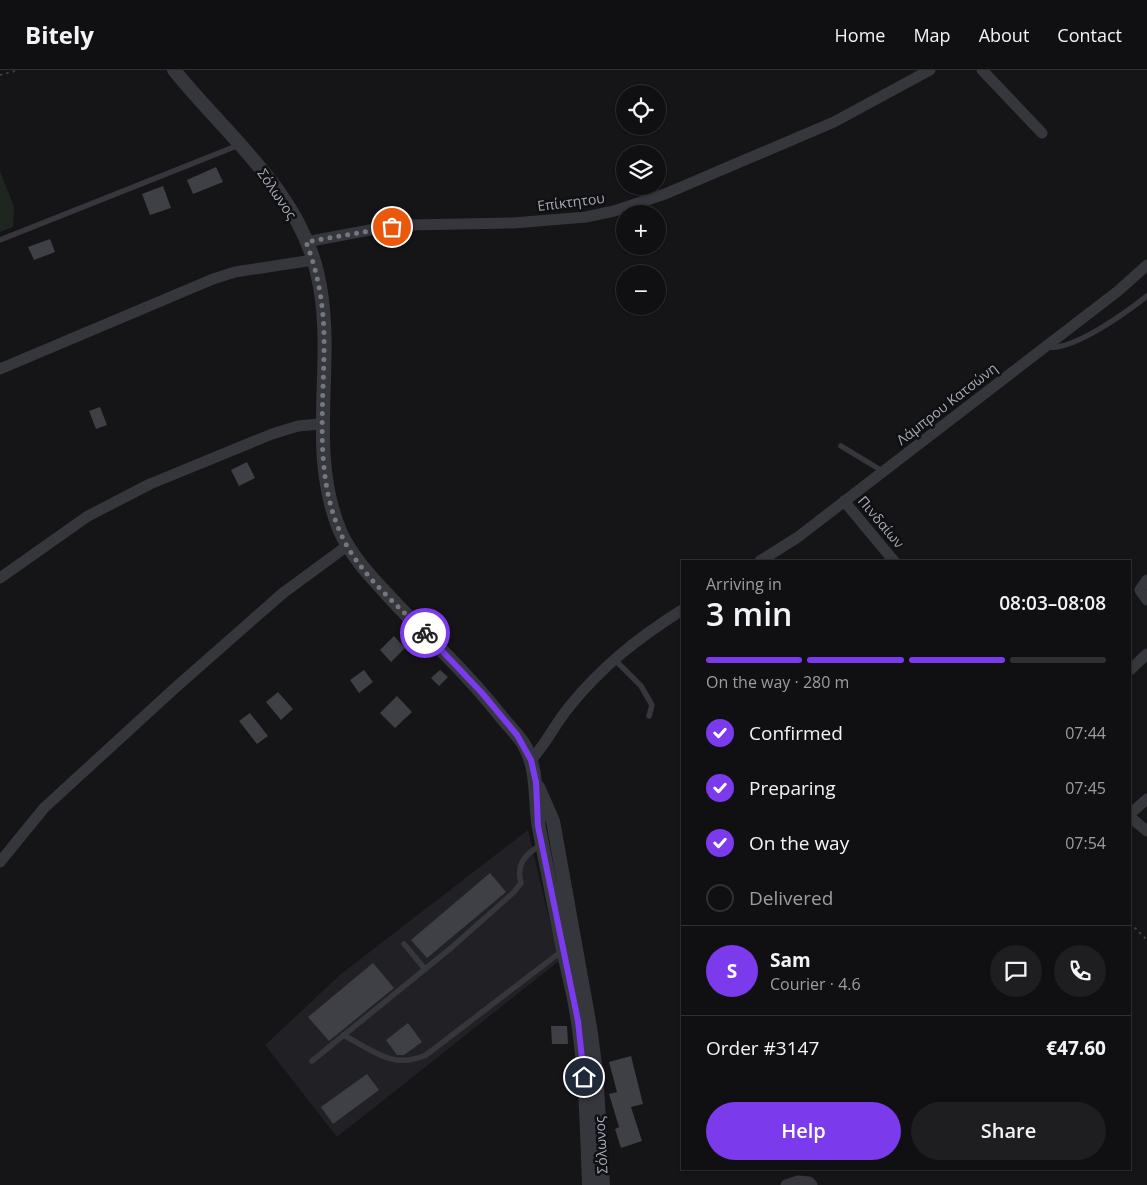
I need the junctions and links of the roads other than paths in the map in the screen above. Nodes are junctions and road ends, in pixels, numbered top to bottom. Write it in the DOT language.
graph roads {
  1 [pos="174,70"];
  2 [pos="930,70"];
  3 [pos="982,70"];
  4 [pos="1042,133"];
  5 [pos="239,145"];
  6 [pos="0,240"];
  7 [pos="306,242"];
  8 [pos="313,260"];
  9 [pos="1147,265"];
  10 [pos="1147,296"];
  11 [pos="1046,347"];
  12 [pos="0,369"];
  13 [pos="321,424"];
  14 [pos="841,446"];
  15 [pos="884,472"];
  16 [pos="844,501"];
  17 [pos="347,546"];
  18 [pos="762,560"];
  19 [pos="893,560"];
  20 [pos="0,578"];
  21 [pos="1147,580"];
  22 [pos="1147,600"];
  23 [pos="681,611"];
  24 [pos="1147,654"];
  25 [pos="614,659"];
  26 [pos="1131,669"];
  27 [pos="649,716"];
  28 [pos="531,760"];
  29 [pos="536,782"];
  30 [pos="1147,799"];
  31 [pos="1131,815"];
  32 [pos="1131,817"];
  33 [pos="1147,831"];
  34 [pos="542,844"];
  35 [pos="0,862"];
  36 [pos="404,944"];
  37 [pos="563,950"];
  38 [pos="425,969"];
  39 [pos="343,1035"];
  40 [pos="312,1061"];
  41 [pos="589,1185"];
  42 [pos="603,1185"];
  43 [pos="786,1185"];
  44 [pos="812,1185"];
  1 -- 5 [label="street, Σόλωνος"];
  2 -- 7 [label="street, Επίκτητου"];
  3 -- 4 [label="street"];
  5 -- 6 [label="lane"];
  5 -- 7 [label="street, Σόλωνος"];
  7 -- 8 [label="street, Σόλωνος"];
  8 -- 12 [label="street"];
  8 -- 13 [label="street, Σόλωνος"];
  9 -- 11 [label="street, Λάμπρου Κατσώνη"];
  10 -- 11 [label="lane"];
  11 -- 15 [label="street, Λάμπρου Κατσώνη"];
  13 -- 17 [label="street, Σόλωνος"];
  13 -- 20 [label="street"];
  14 -- 15 [label="lane"];
  15 -- 16 [label="street, Λάμπρου Κατσώνη"];
  16 -- 18 [label="street, Λάμπρου Κατσώνη"];
  16 -- 19 [label="street, Πινδαίων"];
  17 -- 28 [label="street, Σόλωνος"];
  17 -- 35 [label="street"];
  21 -- 22 [label="street"];
  23 -- 25 [label="street"];
  24 -- 26 [label="street"];
  25 -- 27 [label="lane"];
  25 -- 28 [label="street"];
  28 -- 29 [label="street, Σόλωνος"];
  29 -- 34 [label="street, Σόλωνος"];
  29 -- 42 [label="street, Σόλωνος"];
  30 -- 31 [label="street"];
  32 -- 33 [label="street"];
  34 -- 37 [label="street, Σόλωνος"];
  34 -- 38 [label="lane"];
  36 -- 38 [label="lane"];
  37 -- 39 [label="lane"];
  37 -- 41 [label="street, Σόλωνος"];
  38 -- 39 [label="lane"];
  39 -- 40 [label="lane"];
  43 -- 44 [label="street"];
}
